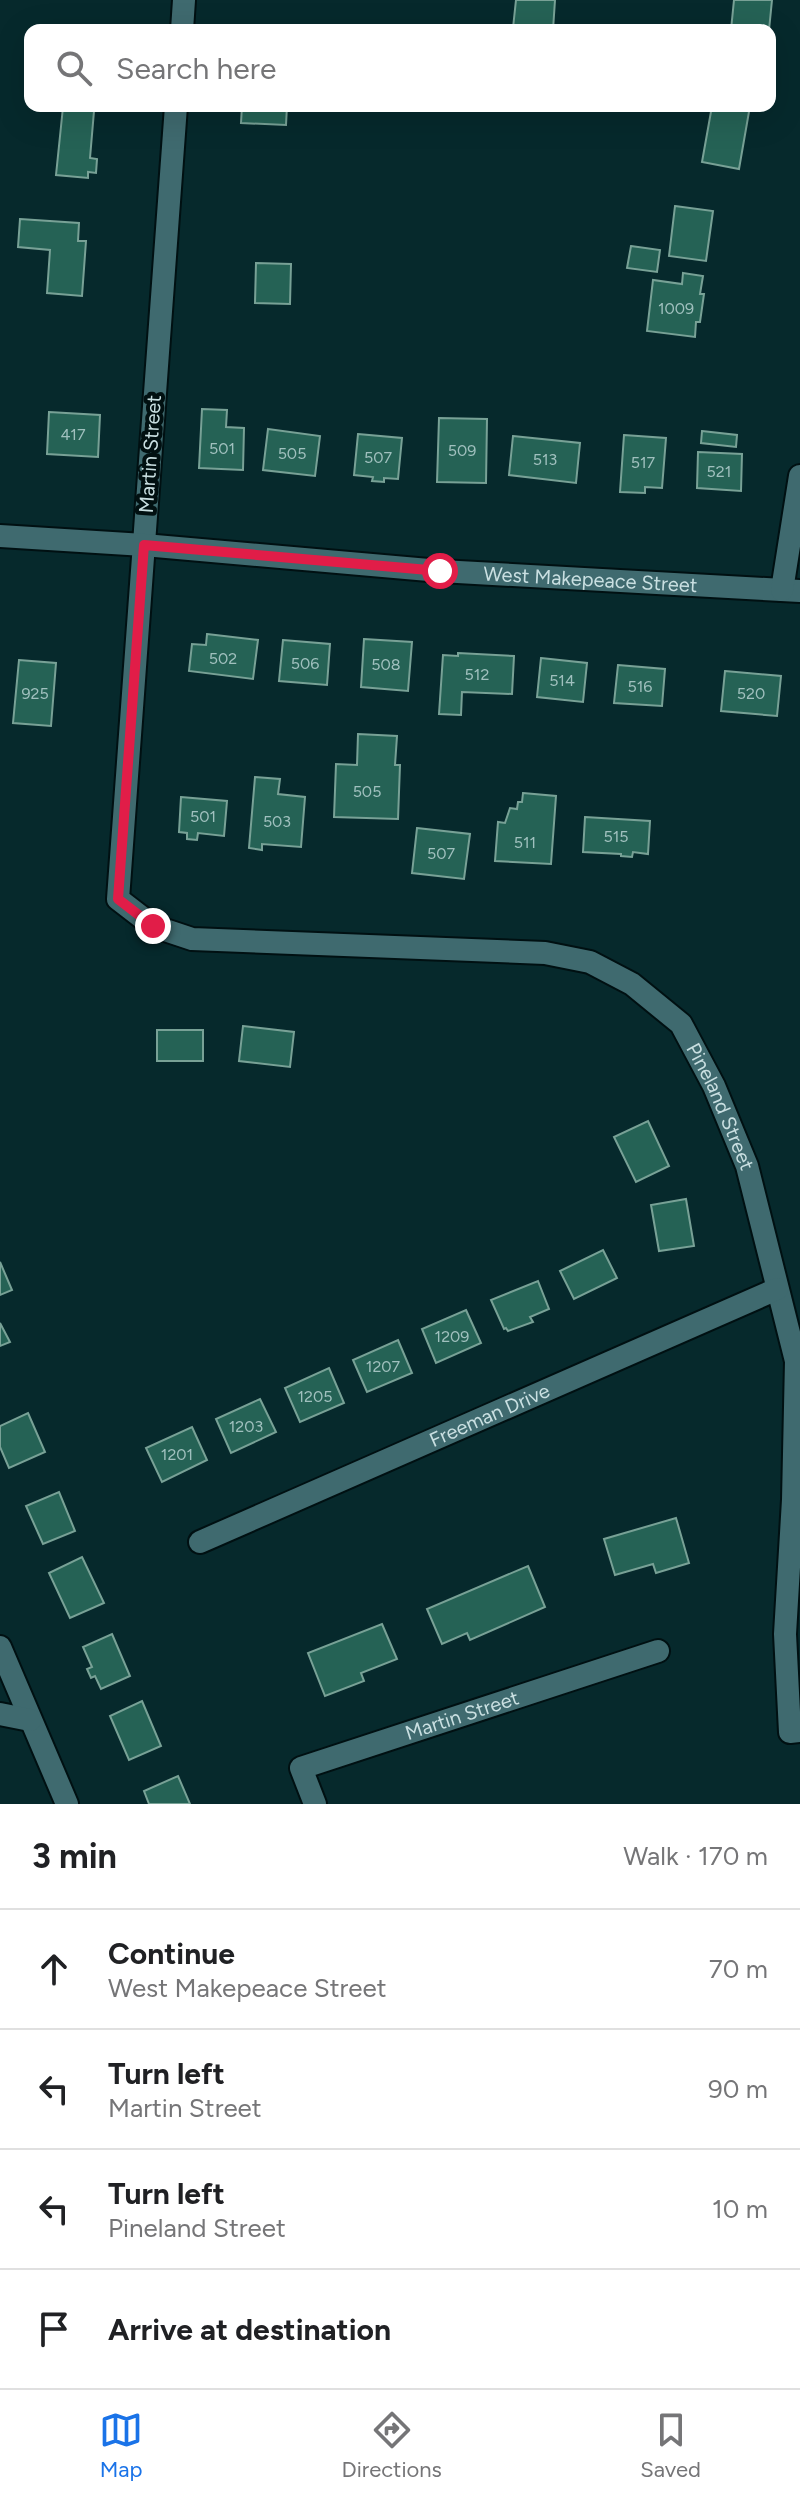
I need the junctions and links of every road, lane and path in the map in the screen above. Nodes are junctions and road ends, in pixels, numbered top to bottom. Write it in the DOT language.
graph roads {
  1 [pos="184,0"];
  2 [pos="182,24"];
  3 [pos="176,112"];
  4 [pos="800,476"];
  5 [pos="0,536"];
  6 [pos="144,545"];
  7 [pos="791,590"];
  8 [pos="118,899"];
  9 [pos="777,1289"];
  10 [pos="200,1542"];
  11 [pos="0,1647"];
  12 [pos="658,1651"];
  13 [pos="0,1714"];
  14 [pos="30,1720"];
  15 [pos="795,1732"];
  16 [pos="67,1804"];
  17 [pos="315,1804"];
  1 -- 2 [label="street"];
  3 -- 6 [label="street, Martin Street"];
  4 -- 7 [label="street"];
  5 -- 6 [label="street, West Makepeace Street"];
  6 -- 7 [label="street, West Makepeace Street"];
  6 -- 8 [label="street, Martin Street"];
  8 -- 9 [label="street, Pineland Street"];
  9 -- 10 [label="street, Freeman Drive"];
  9 -- 15 [label="street, Pineland Street"];
  11 -- 14 [label="street"];
  12 -- 17 [label="street, Martin Street"];
  13 -- 14 [label="street"];
  14 -- 16 [label="street"];
}
